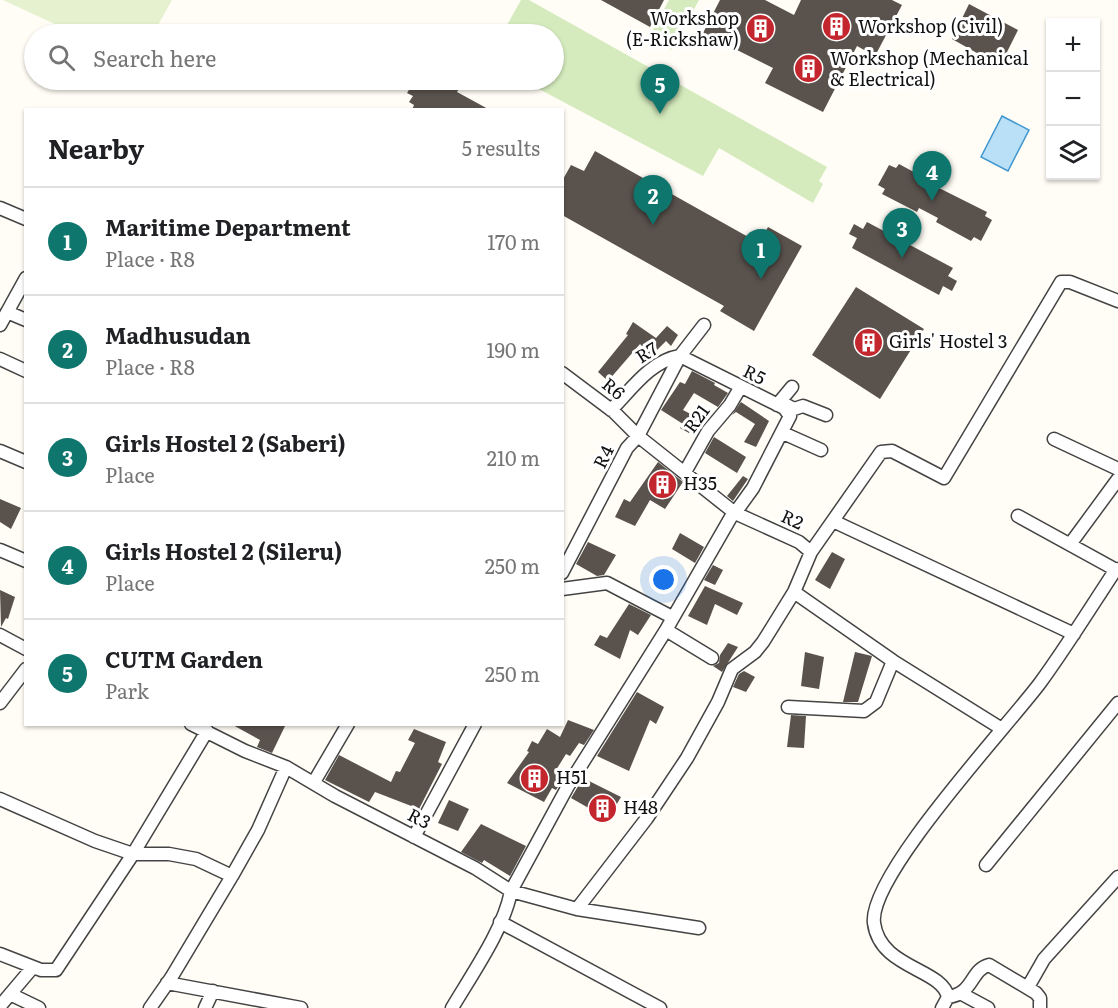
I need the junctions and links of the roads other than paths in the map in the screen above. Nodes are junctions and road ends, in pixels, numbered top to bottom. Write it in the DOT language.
graph roads {
  1 [pos="0,208"];
  2 [pos="24,218"];
  3 [pos="24,282"];
  4 [pos="1118,301"];
  5 [pos="7,312"];
  6 [pos="24,319"];
  7 [pos="0,325"];
  8 [pos="704,325"];
  9 [pos="680,357"];
  10 [pos="0,359"];
  11 [pos="24,370"];
  12 [pos="564,375"];
  13 [pos="792,387"];
  14 [pos="740,388"];
  15 [pos="778,403"];
  16 [pos="611,410"];
  17 [pos="792,413"];
  18 [pos="826,415"];
  19 [pos="783,434"];
  20 [pos="638,436"];
  21 [pos="1054,439"];
  22 [pos="821,450"];
  23 [pos="0,451"];
  24 [pos="24,461"];
  25 [pos="1118,469"];
  26 [pos="685,472"];
  27 [pos="1118,479"];
  28 [pos="735,513"];
  29 [pos="1018,516"];
  30 [pos="833,521"];
  31 [pos="1071,543"];
  32 [pos="0,550"];
  33 [pos="811,552"];
  34 [pos="24,560"];
  35 [pos="564,569"];
  36 [pos="1117,570"];
  37 [pos="564,589"];
  38 [pos="794,592"];
  39 [pos="672,617"];
  40 [pos="666,630"];
  41 [pos="1074,634"];
  42 [pos="0,635"];
  43 [pos="24,648"];
  44 [pos="711,658"];
  45 [pos="893,661"];
  46 [pos="24,672"];
  47 [pos="1118,703"];
  48 [pos="0,704"];
  49 [pos="788,707"];
  50 [pos="196,726"];
  51 [pos="347,726"];
  52 [pos="474,726"];
  53 [pos="1002,729"];
  54 [pos="207,731"];
  55 [pos="286,766"];
  56 [pos="314,782"];
  57 [pos="0,799"];
  58 [pos="414,837"];
  59 [pos="134,854"];
  60 [pos="986,865"];
  61 [pos="232,876"];
  62 [pos="1118,877"];
  63 [pos="511,891"];
  64 [pos="577,909"];
  65 [pos="500,922"];
  66 [pos="699,928"];
  67 [pos="0,954"];
  68 [pos="33,967"];
  69 [pos="167,983"];
  70 [pos="1028,987"];
  71 [pos="213,991"];
  72 [pos="10,994"];
  73 [pos="962,994"];
  74 [pos="945,1002"];
  75 [pos="0,1006"];
  76 [pos="39,1008"];
  77 [pos="150,1008"];
  78 [pos="205,1008"];
  79 [pos="301,1008"];
  80 [pos="452,1008"];
  81 [pos="660,1008"];
  82 [pos="988,1008"];
  83 [pos="1040,1008"];
  1 -- 2 [label="street"];
  3 -- 5 [label="street"];
  4 -- 30 [label="street"];
  5 -- 6 [label="street"];
  5 -- 7 [label="street"];
  8 -- 9 [label="street"];
  9 -- 14 [label="street, R5"];
  9 -- 16 [label="street, R7"];
  9 -- 20 [label="street"];
  10 -- 11 [label="street"];
  12 -- 16 [label="street, R6"];
  13 -- 15 [label="street"];
  14 -- 15 [label="street, R5"];
  14 -- 26 [label="street, R21"];
  15 -- 17 [label="street, R5"];
  16 -- 20 [label="street, R6"];
  17 -- 18 [label="street"];
  17 -- 19 [label="street"];
  19 -- 22 [label="street"];
  19 -- 28 [label="street"];
  20 -- 26 [label="street, R4"];
  20 -- 35 [label="street, R4"];
  21 -- 25 [label="street"];
  23 -- 24 [label="street"];
  26 -- 28 [label="street, R4"];
  27 -- 31 [label="street"];
  28 -- 33 [label="street, R2"];
  28 -- 39 [label="street"];
  29 -- 31 [label="street"];
  30 -- 33 [label="street"];
  30 -- 41 [label="street"];
  31 -- 36 [label="street"];
  32 -- 34 [label="street"];
  33 -- 38 [label="street, R2"];
  36 -- 41 [label="street"];
  37 -- 39 [label="street"];
  38 -- 45 [label="street"];
  38 -- 64 [label="street, R2"];
  39 -- 40 [label="street"];
  40 -- 44 [label="street"];
  40 -- 63 [label="street"];
  41 -- 53 [label="street"];
  42 -- 43 [label="street"];
  45 -- 49 [label="street"];
  45 -- 53 [label="street"];
  46 -- 48 [label="street"];
  47 -- 60 [label="street"];
  50 -- 54 [label="street, R3"];
  51 -- 56 [label="street"];
  52 -- 58 [label="street"];
  53 -- 74 [label="street"];
  54 -- 55 [label="street, R3"];
  54 -- 59 [label="street"];
  55 -- 56 [label="street, R3"];
  55 -- 61 [label="street"];
  56 -- 58 [label="street, R3"];
  57 -- 59 [label="street"];
  58 -- 63 [label="street, R3"];
  59 -- 61 [label="street"];
  59 -- 68 [label="street"];
  61 -- 69 [label="street"];
  62 -- 70 [label="street"];
  63 -- 64 [label="street"];
  63 -- 65 [label="street"];
  64 -- 66 [label="street"];
  65 -- 80 [label="street"];
  65 -- 81 [label="street"];
  67 -- 68 [label="street"];
  68 -- 72 [label="street"];
  69 -- 71 [label="street"];
  69 -- 77 [label="street"];
  70 -- 73 [label="street"];
  70 -- 83 [label="street"];
  71 -- 78 [label="street"];
  71 -- 79 [label="street"];
  72 -- 75 [label="street"];
  72 -- 76 [label="street"];
  73 -- 74 [label="street"];
  73 -- 82 [label="street"];
}
